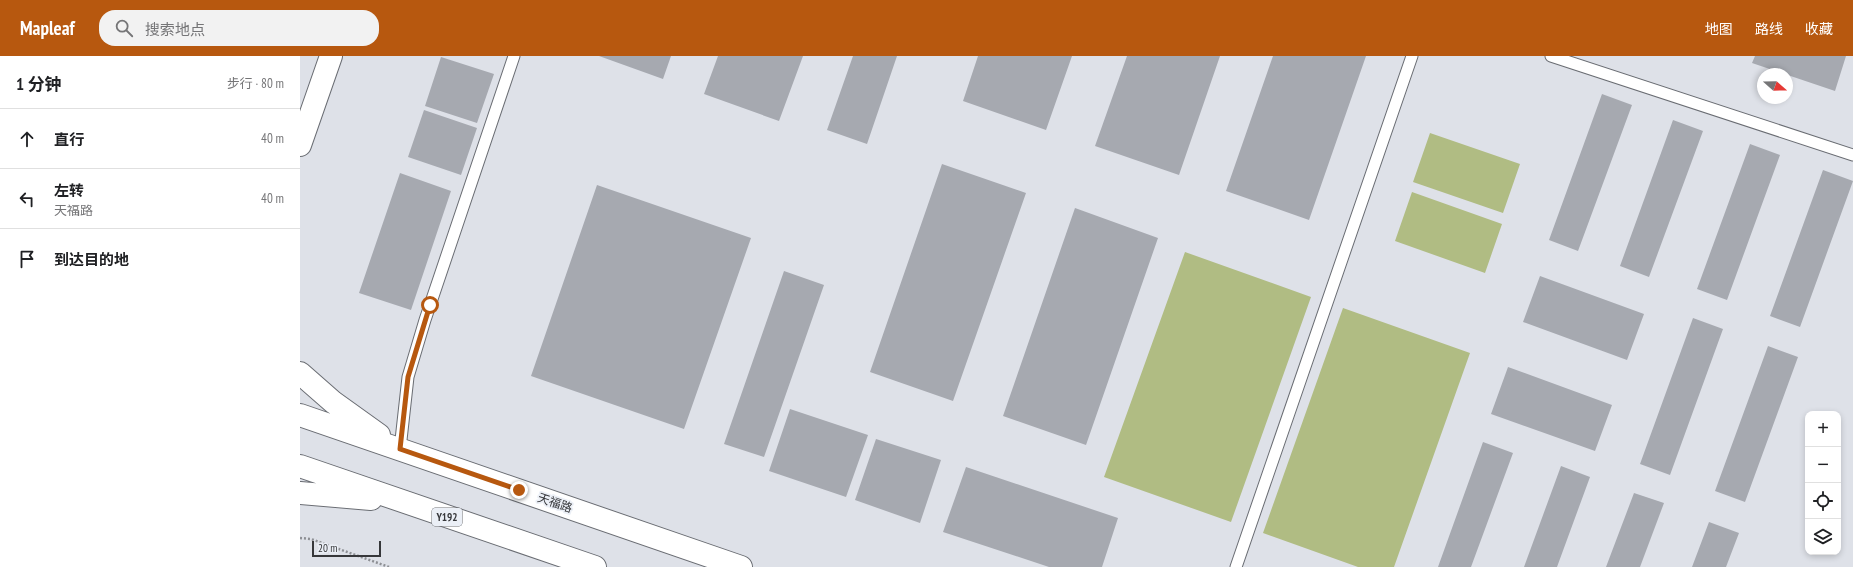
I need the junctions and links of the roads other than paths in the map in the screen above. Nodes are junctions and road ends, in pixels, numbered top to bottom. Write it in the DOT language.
graph roads {
  1 [pos="331,56"];
  2 [pos="514,56"];
  3 [pos="1412,56"];
  4 [pos="1551,56"];
  5 [pos="300,145"];
  6 [pos="1853,155"];
  7 [pos="300,373"];
  8 [pos="300,415"];
  9 [pos="400,449"];
  10 [pos="300,466"];
  11 [pos="300,493"];
  12 [pos="401,501"];
  13 [pos="595,567"];
  14 [pos="741,567"];
  15 [pos="1236,567"];
  1 -- 5 [label="main road"];
  2 -- 9 [label="lane"];
  3 -- 15 [label="lane"];
  4 -- 6 [label="lane"];
  7 -- 9 [label="main road"];
  8 -- 9 [label="main road, 天福路"];
  9 -- 14 [label="main road, 天福路"];
  10 -- 12 [label="main road, Y192"];
  11 -- 12 [label="main road"];
  12 -- 13 [label="main road, Y192"];
}
